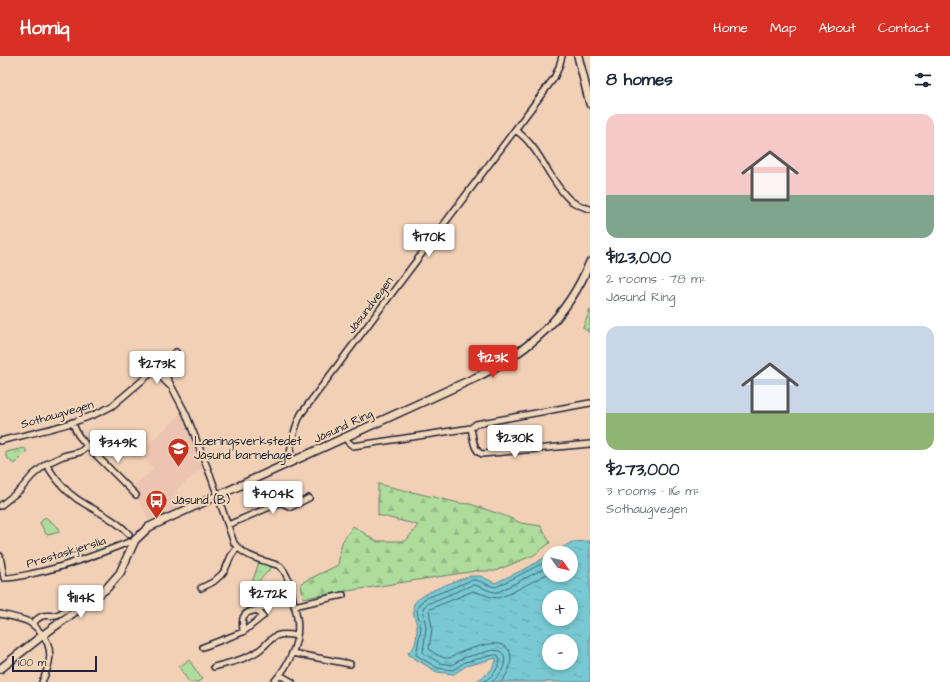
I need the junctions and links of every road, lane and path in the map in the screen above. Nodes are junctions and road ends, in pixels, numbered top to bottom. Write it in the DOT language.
graph roads {
  1 [pos="562,56"];
  2 [pos="578,56"];
  3 [pos="590,104"];
  4 [pos="515,130"];
  5 [pos="590,209"];
  6 [pos="590,262"];
  7 [pos="176,352"];
  8 [pos="159,366"];
  9 [pos="154,370"];
  10 [pos="173,389"];
  11 [pos="590,403"];
  12 [pos="72,422"];
  13 [pos="471,428"];
  14 [pos="345,437"];
  15 [pos="0,441"];
  16 [pos="590,444"];
  17 [pos="87,446"];
  18 [pos="290,462"];
  19 [pos="46,464"];
  20 [pos="136,494"];
  21 [pos="218,496"];
  22 [pos="309,498"];
  23 [pos="0,506"];
  24 [pos="228,525"];
  25 [pos="129,534"];
  26 [pos="133,543"];
  27 [pos="237,548"];
  28 [pos="0,556"];
  29 [pos="201,588"];
  30 [pos="291,591"];
  31 [pos="344,595"];
  32 [pos="73,604"];
  33 [pos="294,606"];
  34 [pos="257,610"];
  35 [pos="0,614"];
  36 [pos="32,624"];
  37 [pos="243,632"];
  38 [pos="43,635"];
  39 [pos="297,636"];
  40 [pos="203,647"];
  41 [pos="292,653"];
  42 [pos="350,664"];
  43 [pos="214,667"];
  44 [pos="0,669"];
  45 [pos="280,675"];
  46 [pos="42,682"];
  47 [pos="274,682"];
  48 [pos="292,682"];
  1 -- 4 [label="street, Jåsundvegen"];
  2 -- 3 [label="main road"];
  4 -- 5 [label="street"];
  4 -- 18 [label="street, Jåsundvegen"];
  6 -- 14 [label="main road, Jåsund Ring"];
  7 -- 8 [label="street, Sothaugvegen"];
  8 -- 9 [label="street, Sothaugvegen"];
  8 -- 10 [label="street"];
  9 -- 10 [label="street"];
  9 -- 12 [label="street, Sothaugvegen"];
  10 -- 21 [label="street"];
  11 -- 13 [label="street"];
  12 -- 15 [label="street, Sothaugvegen"];
  12 -- 17 [label="street"];
  13 -- 14 [label="street"];
  13 -- 16 [label="street"];
  14 -- 18 [label="main road, Jåsund Ring"];
  17 -- 19 [label="street"];
  17 -- 20 [label="street"];
  18 -- 21 [label="main road, Jåsund Ring"];
  19 -- 23 [label="street"];
  19 -- 25 [label="street"];
  21 -- 24 [label="street"];
  21 -- 26 [label="main road, Jåsund Ring"];
  22 -- 24 [label="street"];
  24 -- 27 [label="street"];
  26 -- 28 [label="street, Prestaskjerslia"];
  26 -- 38 [label="main road, Jåsund Ring"];
  27 -- 29 [label="street"];
  27 -- 30 [label="street"];
  30 -- 33 [label="street"];
  30 -- 34 [label="street"];
  31 -- 33 [label="street"];
  32 -- 36 [label="street"];
  33 -- 39 [label="street"];
  34 -- 37 [label="street"];
  34 -- 37 [label="street"];
  35 -- 36 [label="street"];
  36 -- 38 [label="street"];
  37 -- 40 [label="street"];
  38 -- 44 [label="main road, Jåsund Ring"];
  38 -- 46 [label="street"];
  39 -- 41 [label="street"];
  39 -- 43 [label="street"];
  41 -- 42 [label="street"];
  41 -- 45 [label="street"];
  45 -- 47 [label="street"];
  45 -- 48 [label="street"];
}
